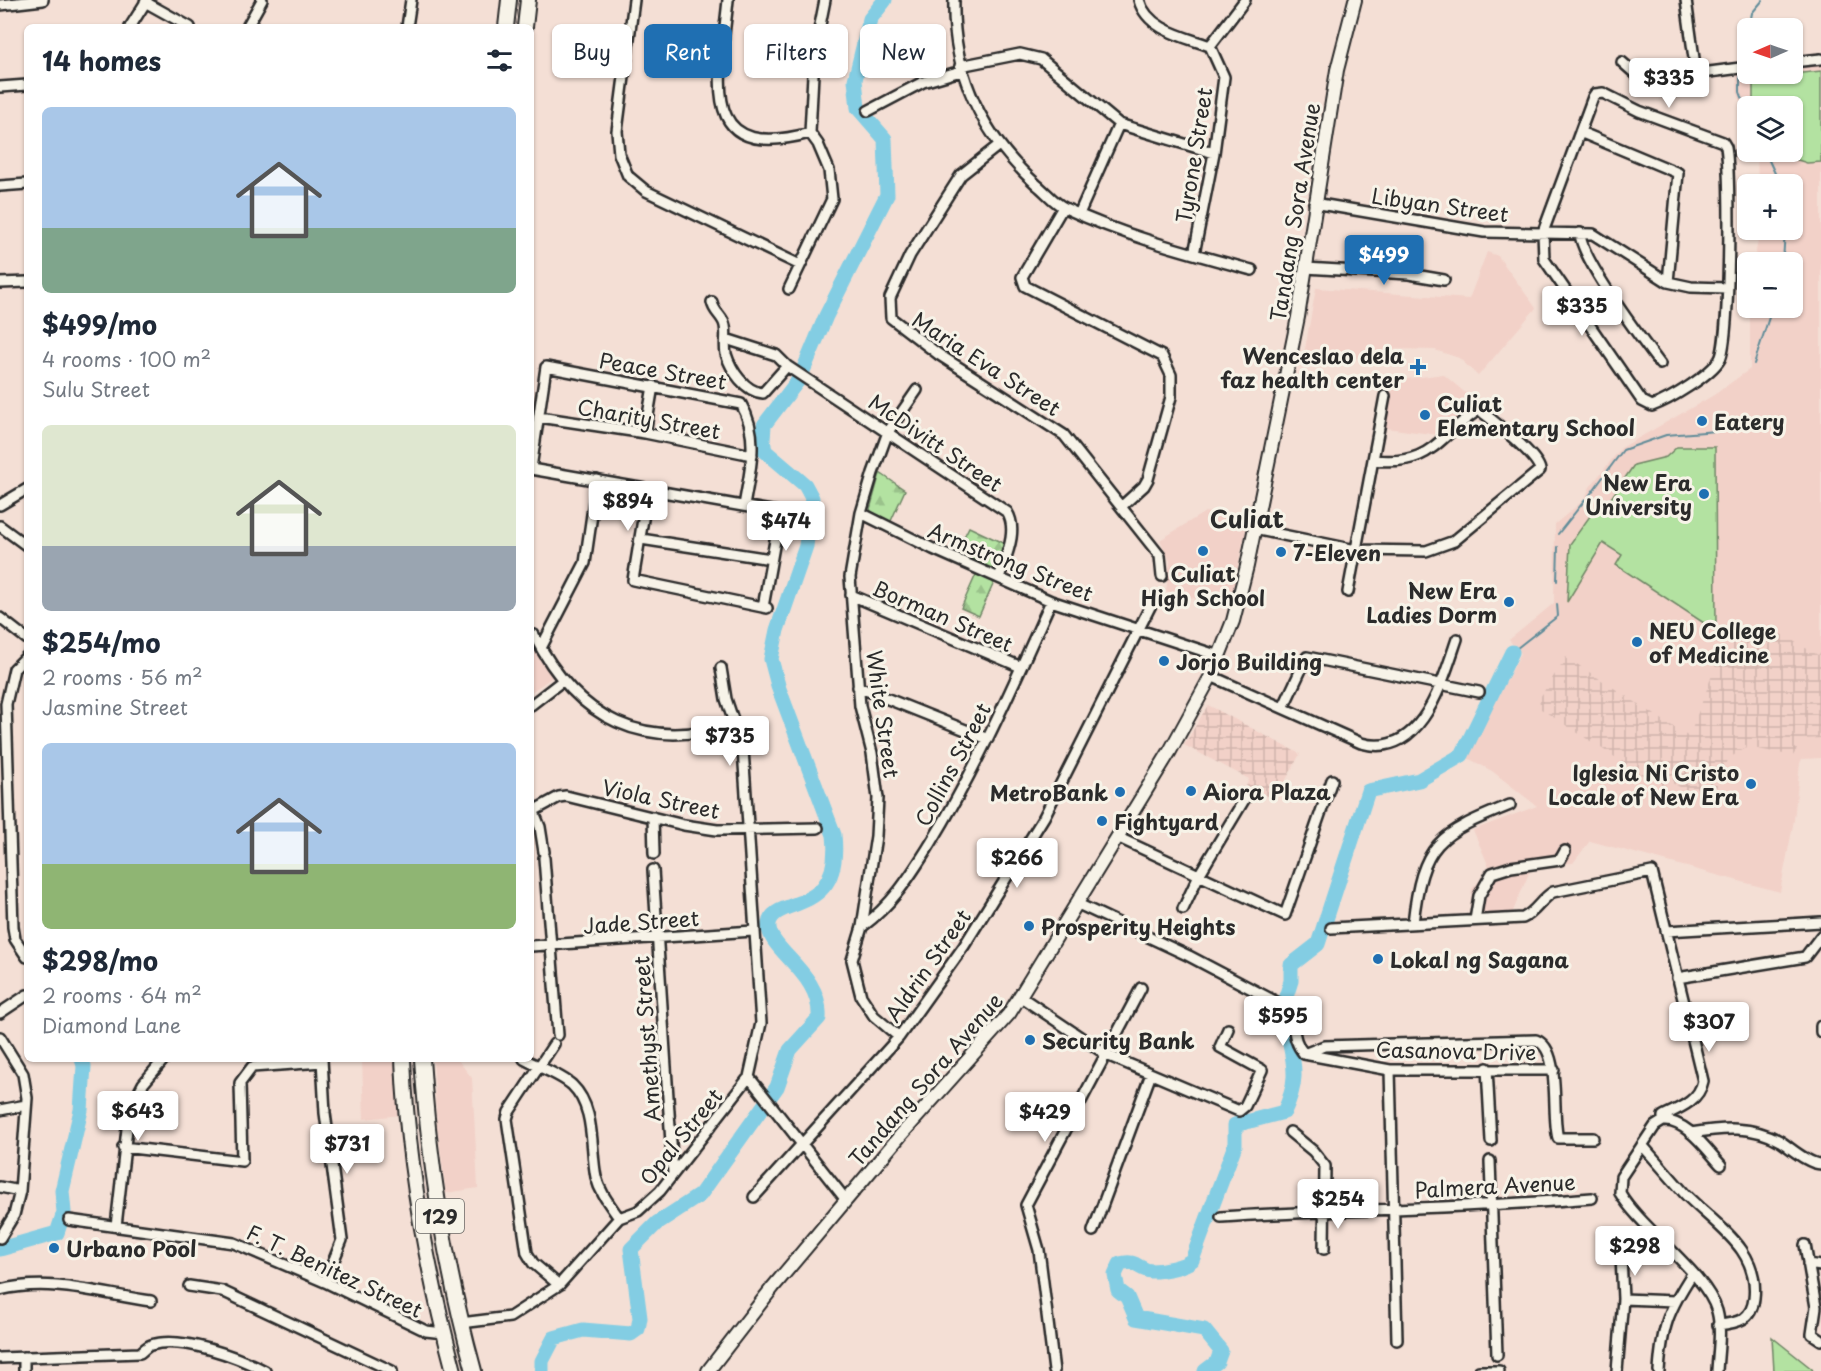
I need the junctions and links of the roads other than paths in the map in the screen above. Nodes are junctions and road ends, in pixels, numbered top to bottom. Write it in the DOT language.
graph roads {
  1 [pos="43,0"];
  2 [pos="134,0"];
  3 [pos="262,0"];
  4 [pos="411,0"];
  5 [pos="509,0"];
  6 [pos="528,0"];
  7 [pos="634,0"];
  8 [pos="728,0"];
  9 [pos="825,0"];
  10 [pos="954,0"];
  11 [pos="1139,0"];
  12 [pos="1245,0"];
  13 [pos="1355,0"];
  14 [pos="1686,0"];
  15 [pos="19,2"];
  16 [pos="145,2"];
  17 [pos="0,4"];
  18 [pos="132,24"];
  19 [pos="185,24"];
  20 [pos="249,24"];
  21 [pos="407,24"];
  22 [pos="506,24"];
  23 [pos="525,24"];
  24 [pos="1210,46"];
  25 [pos="1821,59"];
  26 [pos="1803,61"];
  27 [pos="1622,62"];
  28 [pos="961,68"];
  29 [pos="1737,68"];
  30 [pos="1696,73"];
  31 [pos="24,85"];
  32 [pos="0,87"];
  33 [pos="868,111"];
  34 [pos="1119,124"];
  35 [pos="1580,132"];
  36 [pos="810,133"];
  37 [pos="999,145"];
  38 [pos="1214,153"];
  39 [pos="24,184"];
  40 [pos="0,186"];
  41 [pos="1314,203"];
  42 [pos="1063,207"];
  43 [pos="1079,214"];
  44 [pos="1543,232"];
  45 [pos="1580,233"];
  46 [pos="1194,254"];
  47 [pos="800,265"];
  48 [pos="1305,268"];
  49 [pos="1252,270"];
  50 [pos="1444,279"];
  51 [pos="24,282"];
  52 [pos="1668,282"];
  53 [pos="0,283"];
  54 [pos="1727,288"];
  55 [pos="789,289"];
  56 [pos="712,302"];
  57 [pos="726,339"];
  58 [pos="1660,364"];
  59 [pos="787,366"];
  60 [pos="653,386"];
  61 [pos="917,390"];
  62 [pos="1385,396"];
  63 [pos="539,417"];
  64 [pos="888,432"];
  65 [pos="645,434"];
  66 [pos="534,449"];
  67 [pos="752,455"];
  68 [pos="1373,460"];
  69 [pos="534,469"];
  70 [pos="597,480"];
  71 [pos="648,489"];
  72 [pos="24,491"];
  73 [pos="0,505"];
  74 [pos="744,506"];
  75 [pos="1122,506"];
  76 [pos="861,513"];
  77 [pos="0,526"];
  78 [pos="1254,529"];
  79 [pos="641,539"];
  80 [pos="24,544"];
  81 [pos="1356,550"];
  82 [pos="771,559"];
  83 [pos="1162,576"];
  84 [pos="999,578"];
  85 [pos="1348,592"];
  86 [pos="851,595"];
  87 [pos="1155,597"];
  88 [pos="1051,601"];
  89 [pos="0,618"];
  90 [pos="1140,630"];
  91 [pos="534,635"];
  92 [pos="24,637"];
  93 [pos="1457,639"];
  94 [pos="541,648"];
  95 [pos="1219,656"];
  96 [pos="24,659"];
  97 [pos="1021,667"];
  98 [pos="721,668"];
  99 [pos="1211,676"];
  100 [pos="562,681"];
  101 [pos="1442,684"];
  102 [pos="858,687"];
  103 [pos="1479,692"];
  104 [pos="534,703"];
  105 [pos="1283,708"];
  106 [pos="736,723"];
  107 [pos="988,739"];
  108 [pos="1332,780"];
  109 [pos="1248,795"];
  110 [pos="1510,805"];
  111 [pos="534,807"];
  112 [pos="534,811"];
  113 [pos="653,817"];
  114 [pos="818,828"];
  115 [pos="747,830"];
  116 [pos="1117,837"];
  117 [pos="1565,851"];
  118 [pos="654,854"];
  119 [pos="652,870"];
  120 [pos="1199,875"];
  121 [pos="1078,904"];
  122 [pos="1183,909"];
  123 [pos="1474,920"];
  124 [pos="1821,922"];
  125 [pos="1413,923"];
  126 [pos="862,927"];
  127 [pos="1331,928"];
  128 [pos="753,931"];
  129 [pos="1666,931"];
  130 [pos="1821,936"];
  131 [pos="656,938"];
  132 [pos="550,945"];
  133 [pos="534,946"];
  134 [pos="24,952"];
  135 [pos="1677,978"];
  136 [pos="1142,988"];
  137 [pos="24,997"];
  138 [pos="1021,997"];
  139 [pos="0,1013"];
  140 [pos="1821,1026"];
  141 [pos="1228,1029"];
  142 [pos="1821,1032"];
  143 [pos="0,1037"];
  144 [pos="899,1037"];
  145 [pos="1304,1054"];
  146 [pos="1107,1055"];
  147 [pos="162,1062"];
  148 [pos="310,1062"];
  149 [pos="322,1062"];
  150 [pos="403,1062"];
  151 [pos="422,1062"];
  152 [pos="529,1062"];
  153 [pos="540,1068"];
  154 [pos="1487,1068"];
  155 [pos="1390,1070"];
  156 [pos="1554,1070"];
  157 [pos="1151,1074"];
  158 [pos="749,1077"];
  159 [pos="27,1105"];
  160 [pos="0,1110"];
  161 [pos="1663,1121"];
  162 [pos="1290,1132"];
  163 [pos="1691,1133"];
  164 [pos="1593,1138"];
  165 [pos="1491,1141"];
  166 [pos="801,1144"];
  167 [pos="1642,1145"];
  168 [pos="123,1147"];
  169 [pos="1490,1161"];
  170 [pos="1821,1164"];
  171 [pos="1721,1165"];
  172 [pos="674,1173"];
  173 [pos="0,1187"];
  174 [pos="20,1191"];
  175 [pos="754,1197"];
  176 [pos="1592,1198"];
  177 [pos="846,1200"];
  178 [pos="1491,1207"];
  179 [pos="1393,1208"];
  180 [pos="1324,1210"];
  181 [pos="1221,1217"];
  182 [pos="618,1218"];
  183 [pos="69,1220"];
  184 [pos="116,1226"];
  185 [pos="1093,1231"];
  186 [pos="0,1239"];
  187 [pos="1805,1245"];
  188 [pos="1324,1249"];
  189 [pos="1621,1256"];
  190 [pos="1808,1264"];
  191 [pos="1821,1266"];
  192 [pos="1692,1274"];
  193 [pos="325,1282"];
  194 [pos="559,1285"];
  195 [pos="189,1286"];
  196 [pos="0,1290"];
  197 [pos="1623,1299"];
  198 [pos="1675,1301"];
  199 [pos="151,1302"];
  200 [pos="1818,1307"];
  201 [pos="461,1323"];
  202 [pos="1718,1325"];
  203 [pos="444,1333"];
  204 [pos="1397,1340"];
  205 [pos="1821,1341"];
  206 [pos="1497,1355"];
  207 [pos="24,1357"];
  208 [pos="0,1358"];
  209 [pos="24,1371"];
  210 [pos="265,1371"];
  211 [pos="393,1371"];
  212 [pos="454,1371"];
  213 [pos="474,1371"];
  214 [pos="708,1371"];
  215 [pos="1054,1371"];
  216 [pos="1479,1371"];
  217 [pos="1498,1371"];
  218 [pos="1617,1371"];
  219 [pos="1659,1371"];
  220 [pos="1717,1371"];
  1 -- 15 [label="street"];
  2 -- 16 [label="street"];
  3 -- 20 [label="street"];
  4 -- 21 [label="street"];
  5 -- 22 [label="main road"];
  6 -- 23 [label="main road"];
  7 -- 47 [label="street"];
  8 -- 36 [label="street"];
  9 -- 36 [label="street"];
  10 -- 28 [label="street"];
  11 -- 24 [label="street"];
  12 -- 24 [label="street"];
  13 -- 41 [label="main road, Tandang Sora Avenue"];
  14 -- 30 [label="street"];
  15 -- 17 [label="street"];
  16 -- 18 [label="street"];
  16 -- 19 [label="street"];
  24 -- 38 [label="street, Tyrone Street"];
  25 -- 26 [label="street"];
  27 -- 30 [label="street"];
  28 -- 33 [label="street"];
  28 -- 34 [label="street"];
  28 -- 37 [label="street"];
  29 -- 30 [label="street"];
  31 -- 32 [label="street"];
  34 -- 38 [label="street"];
  34 -- 43 [label="street"];
  35 -- 44 [label="street"];
  35 -- 52 [label="street"];
  35 -- 54 [label="street"];
  36 -- 47 [label="street"];
  37 -- 42 [label="street"];
  37 -- 75 [label="street, Maria Eva Street"];
  38 -- 46 [label="street, Tyrone Street"];
  39 -- 40 [label="street"];
  41 -- 44 [label="street, Libyan Street"];
  41 -- 48 [label="main road, Tandang Sora Avenue"];
  42 -- 43 [label="street"];
  42 -- 75 [label="street"];
  43 -- 46 [label="street"];
  44 -- 45 [label="street, Libyan Street"];
  44 -- 54 [label="street"];
  45 -- 52 [label="street, Libyan Street"];
  45 -- 58 [label="street"];
  46 -- 49 [label="street"];
  47 -- 55 [label="street"];
  48 -- 50 [label="street"];
  48 -- 78 [label="main road, Tandang Sora Avenue"];
  51 -- 53 [label="street"];
  52 -- 54 [label="street, Libyan Street"];
  56 -- 57 [label="street"];
  57 -- 59 [label="street, McDivitt Street"];
  57 -- 59 [label="street"];
  59 -- 64 [label="street, McDivitt Street"];
  60 -- 63 [label="street, Peace Street"];
  60 -- 65 [label="street"];
  60 -- 67 [label="street, Peace Street"];
  61 -- 64 [label="street, White Street"];
  62 -- 68 [label="street"];
  63 -- 65 [label="street, Charity Street"];
  63 -- 66 [label="street"];
  64 -- 76 [label="street, White Street"];
  64 -- 84 [label="street, McDivitt Street"];
  65 -- 67 [label="street, Charity Street"];
  67 -- 74 [label="street, Peace Street"];
  68 -- 81 [label="street"];
  68 -- 81 [label="street"];
  69 -- 70 [label="street"];
  70 -- 71 [label="street"];
  70 -- 94 [label="street"];
  71 -- 74 [label="street"];
  71 -- 79 [label="street"];
  72 -- 73 [label="street"];
  74 -- 82 [label="street"];
  75 -- 83 [label="street, Maria Eva Street"];
  76 -- 84 [label="street, Armstrong Street"];
  76 -- 86 [label="street, White Street"];
  77 -- 80 [label="street"];
  78 -- 81 [label="street"];
  78 -- 95 [label="main road, Tandang Sora Avenue"];
  79 -- 82 [label="street"];
  79 -- 82 [label="street"];
  81 -- 85 [label="street"];
  84 -- 88 [label="street, Armstrong Street"];
  86 -- 97 [label="street, Borman Street"];
  86 -- 102 [label="street, White Street"];
  87 -- 90 [label="street, Aldrin Street"];
  88 -- 90 [label="street, Armstrong Street"];
  88 -- 97 [label="street, Collins Street"];
  89 -- 92 [label="street"];
  90 -- 95 [label="street, Armstrong Street"];
  90 -- 144 [label="street, Aldrin Street"];
  91 -- 94 [label="street"];
  93 -- 101 [label="street"];
  94 -- 100 [label="street"];
  95 -- 99 [label="main road, Tandang Sora Avenue"];
  96 -- 134 [label="street"];
  97 -- 107 [label="street, Collins Street"];
  98 -- 106 [label="street, Opal Street"];
  99 -- 105 [label="street"];
  99 -- 116 [label="main road, Tandang Sora Avenue"];
  100 -- 104 [label="street"];
  100 -- 106 [label="street"];
  101 -- 103 [label="street"];
  101 -- 105 [label="street"];
  101 -- 105 [label="street"];
  102 -- 107 [label="street"];
  102 -- 126 [label="street, White Street"];
  106 -- 115 [label="street, Opal Street"];
  107 -- 126 [label="street, Collins Street"];
  108 -- 120 [label="street"];
  109 -- 120 [label="street"];
  110 -- 125 [label="street"];
  111 -- 113 [label="street, Viola Street"];
  112 -- 132 [label="street"];
  113 -- 115 [label="street, Viola Street"];
  113 -- 118 [label="street"];
  114 -- 115 [label="street, Viola Street"];
  115 -- 128 [label="street, Opal Street"];
  116 -- 120 [label="street"];
  116 -- 121 [label="main road, Tandang Sora Avenue"];
  117 -- 123 [label="street"];
  119 -- 131 [label="street, Amethyst Street"];
  120 -- 122 [label="street"];
  121 -- 138 [label="main road, Tandang Sora Avenue"];
  121 -- 145 [label="street"];
  123 -- 125 [label="street"];
  123 -- 129 [label="street"];
  124 -- 129 [label="street"];
  125 -- 127 [label="street"];
  126 -- 144 [label="street, White Street"];
  128 -- 131 [label="street, Jade Street"];
  128 -- 158 [label="street, Opal Street"];
  129 -- 135 [label="street"];
  130 -- 135 [label="street"];
  131 -- 132 [label="street, Jade Street"];
  131 -- 172 [label="street, Amethyst Street"];
  132 -- 133 [label="street, Jade Street"];
  132 -- 153 [label="street"];
  135 -- 161 [label="street"];
  136 -- 146 [label="street"];
  137 -- 139 [label="street"];
  138 -- 146 [label="street"];
  138 -- 177 [label="main road, Tandang Sora Avenue"];
  140 -- 142 [label="street"];
  141 -- 157 [label="street"];
  143 -- 159 [label="street"];
  144 -- 166 [label="street, Aldrin Street"];
  145 -- 155 [label="street, Casanova Drive"];
  145 -- 156 [label="street, Casanova Drive"];
  146 -- 157 [label="street"];
  146 -- 215 [label="street"];
  147 -- 168 [label="street"];
  148 -- 168 [label="street"];
  149 -- 193 [label="street"];
  150 -- 203 [label="main road, 129"];
  151 -- 201 [label="main road, 129"];
  152 -- 153 [label="street"];
  153 -- 182 [label="street"];
  153 -- 194 [label="street"];
  154 -- 155 [label="street, Casanova Drive"];
  154 -- 156 [label="street, Casanova Drive"];
  154 -- 165 [label="street"];
  155 -- 179 [label="street"];
  156 -- 164 [label="street"];
  157 -- 185 [label="street"];
  158 -- 166 [label="street"];
  158 -- 172 [label="street, Opal Street"];
  159 -- 160 [label="street"];
  159 -- 174 [label="street"];
  161 -- 163 [label="street"];
  161 -- 167 [label="street"];
  162 -- 180 [label="street"];
  163 -- 170 [label="street"];
  163 -- 171 [label="street"];
  166 -- 175 [label="street, Aldrin Street"];
  166 -- 177 [label="street"];
  167 -- 192 [label="street"];
  167 -- 202 [label="street"];
  168 -- 184 [label="street"];
  169 -- 178 [label="street"];
  172 -- 182 [label="street, Opal Street"];
  173 -- 174 [label="street"];
  174 -- 186 [label="street"];
  176 -- 178 [label="street, Palmera Avenue"];
  177 -- 214 [label="main road, Tandang Sora Avenue"];
  178 -- 179 [label="street, Palmera Avenue"];
  178 -- 206 [label="street"];
  179 -- 180 [label="street, Palmera Avenue"];
  179 -- 204 [label="street"];
  180 -- 181 [label="street, Palmera Avenue"];
  180 -- 188 [label="street"];
  182 -- 194 [label="street, Opal Street"];
  183 -- 184 [label="street, F. T. Benitez Street"];
  184 -- 193 [label="street, F. T. Benitez Street"];
  187 -- 190 [label="street"];
  189 -- 197 [label="street"];
  190 -- 191 [label="street"];
  190 -- 200 [label="street"];
  192 -- 198 [label="street"];
  192 -- 202 [label="street"];
  193 -- 203 [label="street, F. T. Benitez Street"];
  194 -- 201 [label="street, Opal Street"];
  195 -- 211 [label="street"];
  196 -- 199 [label="street"];
  197 -- 198 [label="street"];
  197 -- 218 [label="street"];
  198 -- 219 [label="street"];
  200 -- 205 [label="street"];
  201 -- 213 [label="main road, 129"];
  202 -- 220 [label="street"];
  203 -- 212 [label="main road, 129"];
  207 -- 208 [label="street"];
  207 -- 209 [label="street"];
  207 -- 210 [label="street"];
  216 -- 217 [label="street"];
}
